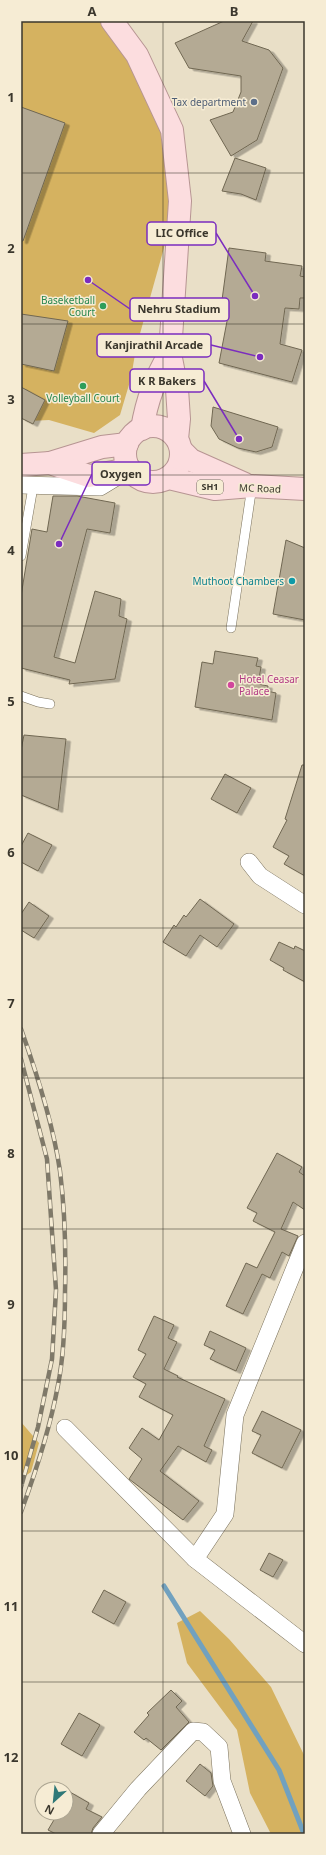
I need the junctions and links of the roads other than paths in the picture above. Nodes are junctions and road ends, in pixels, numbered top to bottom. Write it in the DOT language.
graph roads {
  1 [pos="112,21"];
  2 [pos="170,354"];
  3 [pos="142,429"];
  4 [pos="127,444"];
  5 [pos="179,445"];
  6 [pos="50,463"];
  7 [pos="21,465"];
  8 [pos="130,470"];
  9 [pos="169,478"];
  10 [pos="27,486"];
  11 [pos="252,486"];
  12 [pos="305,489"];
  13 [pos="21,556"];
  14 [pos="231,628"];
  15 [pos="21,696"];
  16 [pos="50,704"];
  17 [pos="249,862"];
  18 [pos="305,905"];
  19 [pos="305,1243"];
  20 [pos="66,1428"];
  21 [pos="195,1559"];
  22 [pos="305,1644"];
  23 [pos="101,1834"];
  24 [pos="242,1834"];
  1 -- 2 [label="main road"];
  2 -- 3 [label="main road"];
  2 -- 5 [label="main road"];
  3 -- 4 [label="main road"];
  3 -- 5 [label="main road"];
  4 -- 6 [label="main road"];
  4 -- 8 [label="main road"];
  5 -- 9 [label="main road"];
  5 -- 11 [label="main road"];
  6 -- 7 [label="main road"];
  6 -- 8 [label="main road"];
  8 -- 9 [label="main road, MC Road"];
  8 -- 10 [label="street"];
  9 -- 11 [label="main road, MC Road / SH1"];
  10 -- 13 [label="lane"];
  11 -- 12 [label="main road, MC Road / SH1"];
  11 -- 14 [label="lane"];
  15 -- 16 [label="lane"];
  17 -- 18 [label="street"];
  19 -- 21 [label="street"];
  20 -- 21 [label="street"];
  21 -- 22 [label="street"];
  23 -- 24 [label="street"];
}
